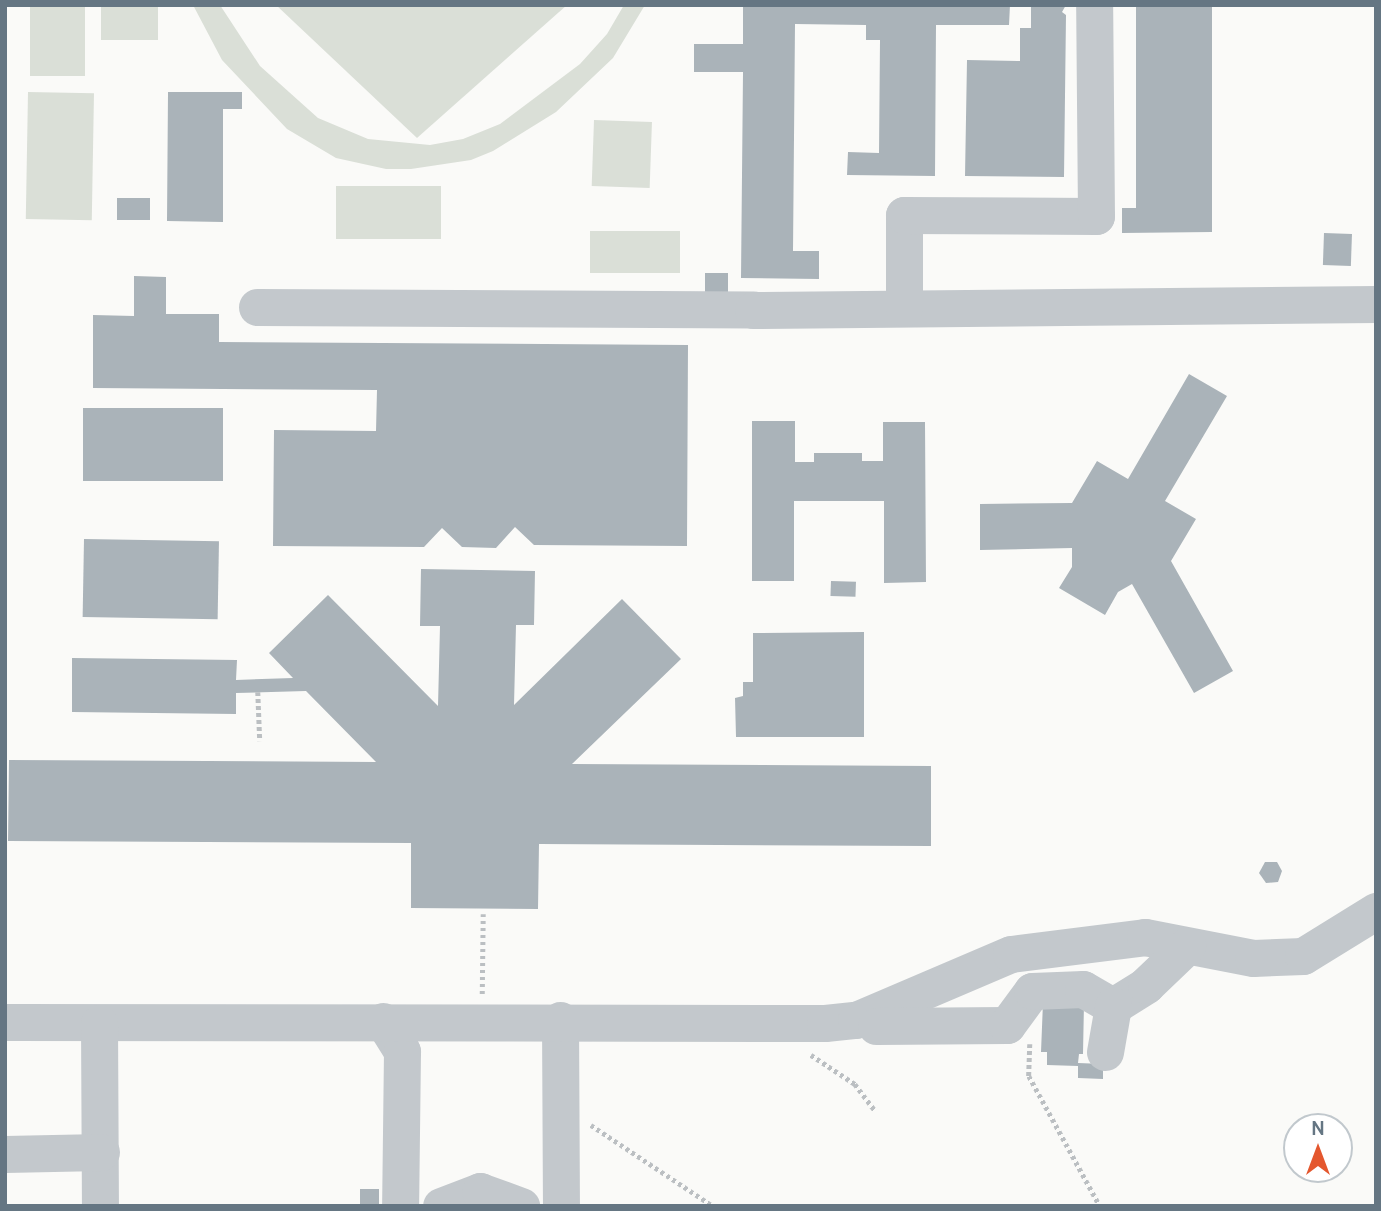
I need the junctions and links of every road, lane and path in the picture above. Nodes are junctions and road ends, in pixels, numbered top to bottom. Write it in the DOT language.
graph roads {
  1 [pos="1094,5"];
  2 [pos="1376,304"];
  3 [pos="257,307"];
  4 [pos="904,308"];
  5 [pos="258,692"];
  6 [pos="260,741"];
  7 [pos="1376,911"];
  8 [pos="482,914"];
  9 [pos="1187,946"];
  10 [pos="1113,1006"];
  11 [pos="482,1020"];
  12 [pos="560,1020"];
  13 [pos="383,1021"];
  14 [pos="5,1022"];
  15 [pos="99,1023"];
  16 [pos="876,1026"];
  17 [pos="1030,1040"];
  18 [pos="1105,1052"];
  19 [pos="810,1053"];
  20 [pos="561,1105"];
  21 [pos="875,1111"];
  22 [pos="102,1152"];
  23 [pos="5,1154"];
  24 [pos="100,1206"];
  25 [pos="400,1206"];
  26 [pos="441,1206"];
  27 [pos="522,1206"];
  28 [pos="561,1206"];
  29 [pos="713,1206"];
  30 [pos="1100,1206"];
  1 -- 4 [label="lane"];
  2 -- 4 [label="lane"];
  3 -- 4 [label="lane"];
  5 -- 6 [label="path"];
  7 -- 9 [label="lane"];
  8 -- 11 [label="path"];
  9 -- 10 [label="lane"];
  9 -- 12 [label="lane"];
  10 -- 16 [label="lane"];
  10 -- 18 [label="lane"];
  11 -- 12 [label="lane"];
  11 -- 13 [label="lane"];
  12 -- 20 [label="lane"];
  13 -- 15 [label="lane"];
  13 -- 25 [label="lane"];
  14 -- 15 [label="lane"];
  15 -- 22 [label="lane"];
  17 -- 30 [label="path"];
  19 -- 21 [label="path"];
  20 -- 28 [label="lane"];
  20 -- 29 [label="path"];
  22 -- 23 [label="lane"];
  22 -- 24 [label="lane"];
  26 -- 27 [label="lane"];
}
